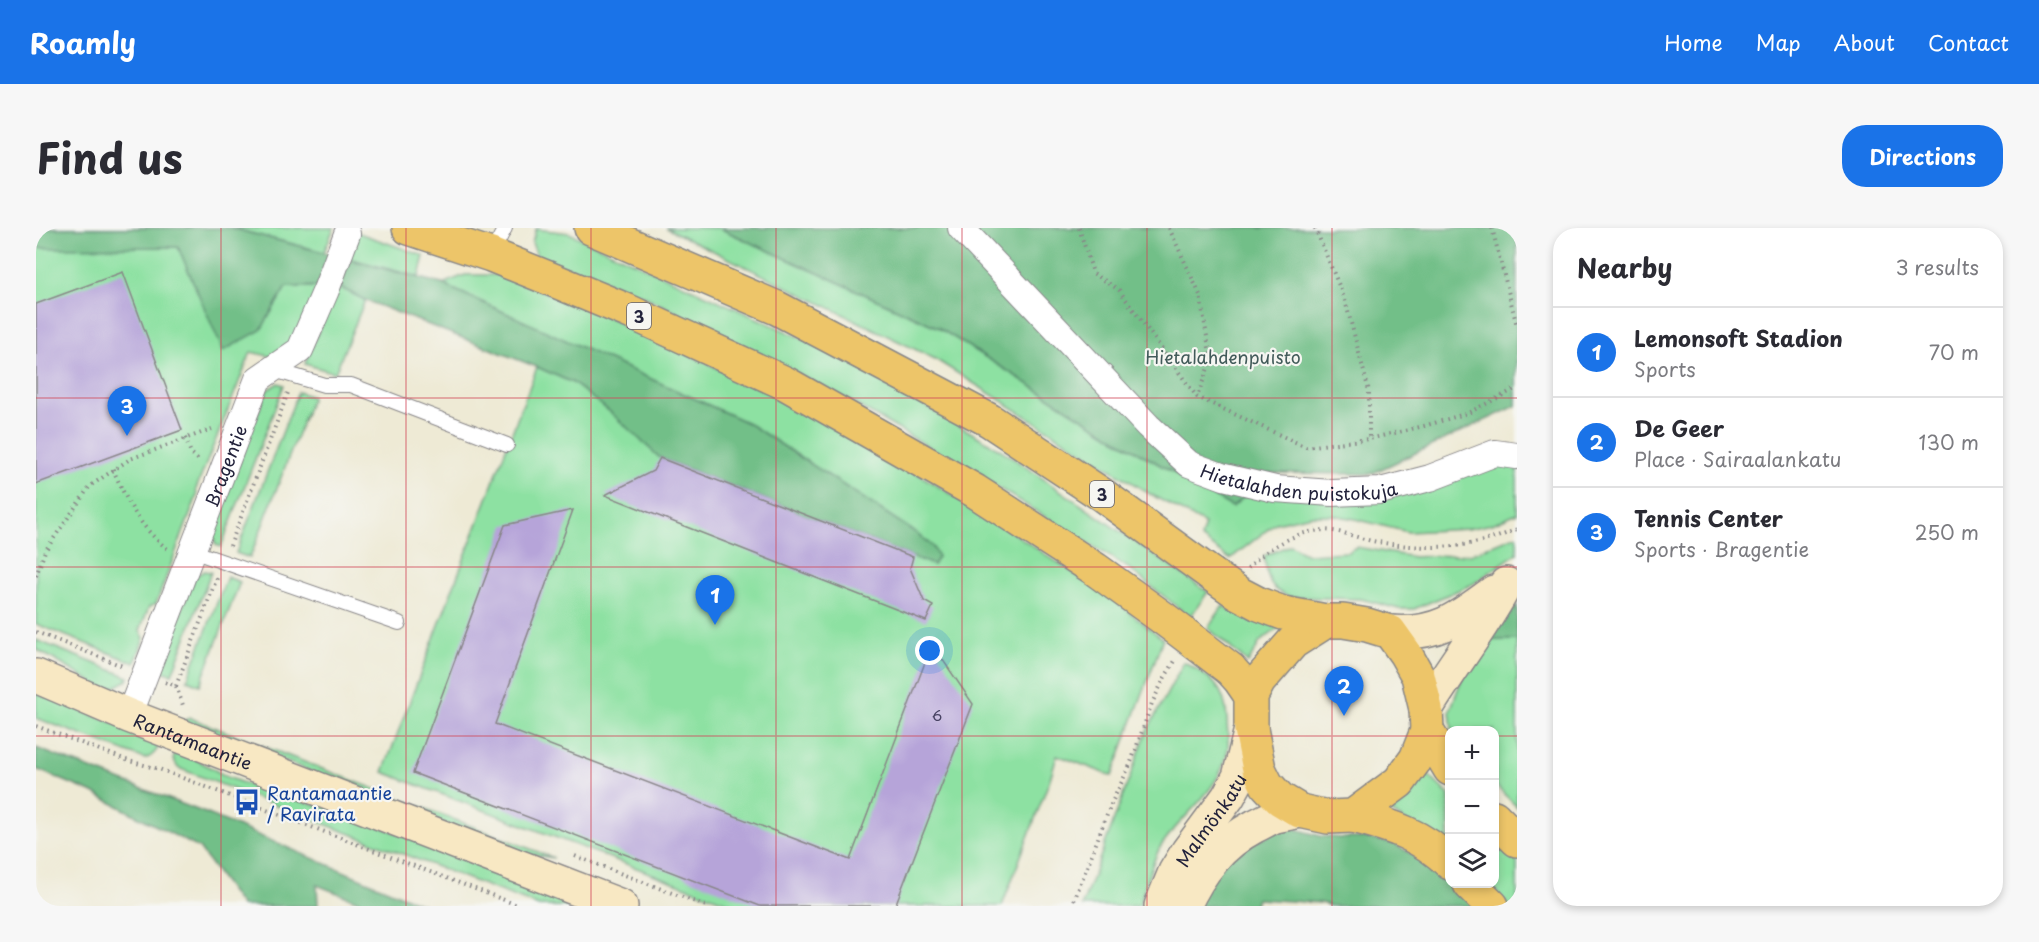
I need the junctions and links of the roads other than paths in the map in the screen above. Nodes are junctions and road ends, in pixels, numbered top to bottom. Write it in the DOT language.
graph roads {
  1 [pos="409,228"];
  2 [pos="591,228"];
  3 [pos="960,228"];
  4 [pos="347,234"];
  5 [pos="498,241"];
  6 [pos="282,372"];
  7 [pos="507,445"];
  8 [pos="1517,456"];
  9 [pos="189,557"];
  10 [pos="1511,578"];
  11 [pos="1326,621"];
  12 [pos="399,623"];
  13 [pos="1390,632"];
  14 [pos="36,676"];
  15 [pos="1251,696"];
  16 [pos="129,716"];
  17 [pos="1427,720"];
  18 [pos="1251,729"];
  19 [pos="1445,761"];
  20 [pos="1300,811"];
  21 [pos="1353,816"];
  22 [pos="1499,822"];
  23 [pos="1517,840"];
  24 [pos="1445,859"];
  25 [pos="1474,888"];
  26 [pos="621,906"];
  27 [pos="1161,906"];
  28 [pos="1184,906"];
  29 [pos="1492,906"];
  1 -- 5 [label="main road, 3"];
  2 -- 11 [label="main road, 3, bridge"];
  3 -- 8 [label="street, Hietalahden puistokuja"];
  4 -- 6 [label="street, Bragentie"];
  5 -- 15 [label="main road, 3, bridge"];
  6 -- 7 [label="lane"];
  6 -- 9 [label="street, Bragentie"];
  9 -- 12 [label="lane"];
  9 -- 16 [label="street, Bragentie"];
  10 -- 13 [label="main road"];
  10 -- 17 [label="main road"];
  11 -- 13 [label="main road, 3"];
  11 -- 15 [label="main road"];
  13 -- 17 [label="main road"];
  14 -- 16 [label="main road, Rantamaantie"];
  15 -- 18 [label="main road"];
  16 -- 26 [label="main road, Rantamaantie"];
  17 -- 19 [label="main road"];
  17 -- 21 [label="main road"];
  18 -- 20 [label="main road"];
  18 -- 27 [label="main road, Malmönkatu"];
  20 -- 21 [label="main road"];
  20 -- 28 [label="main road, Malmönkatu"];
  21 -- 24 [label="main road"];
  22 -- 23 [label="main road"];
  25 -- 29 [label="main road"];
}
